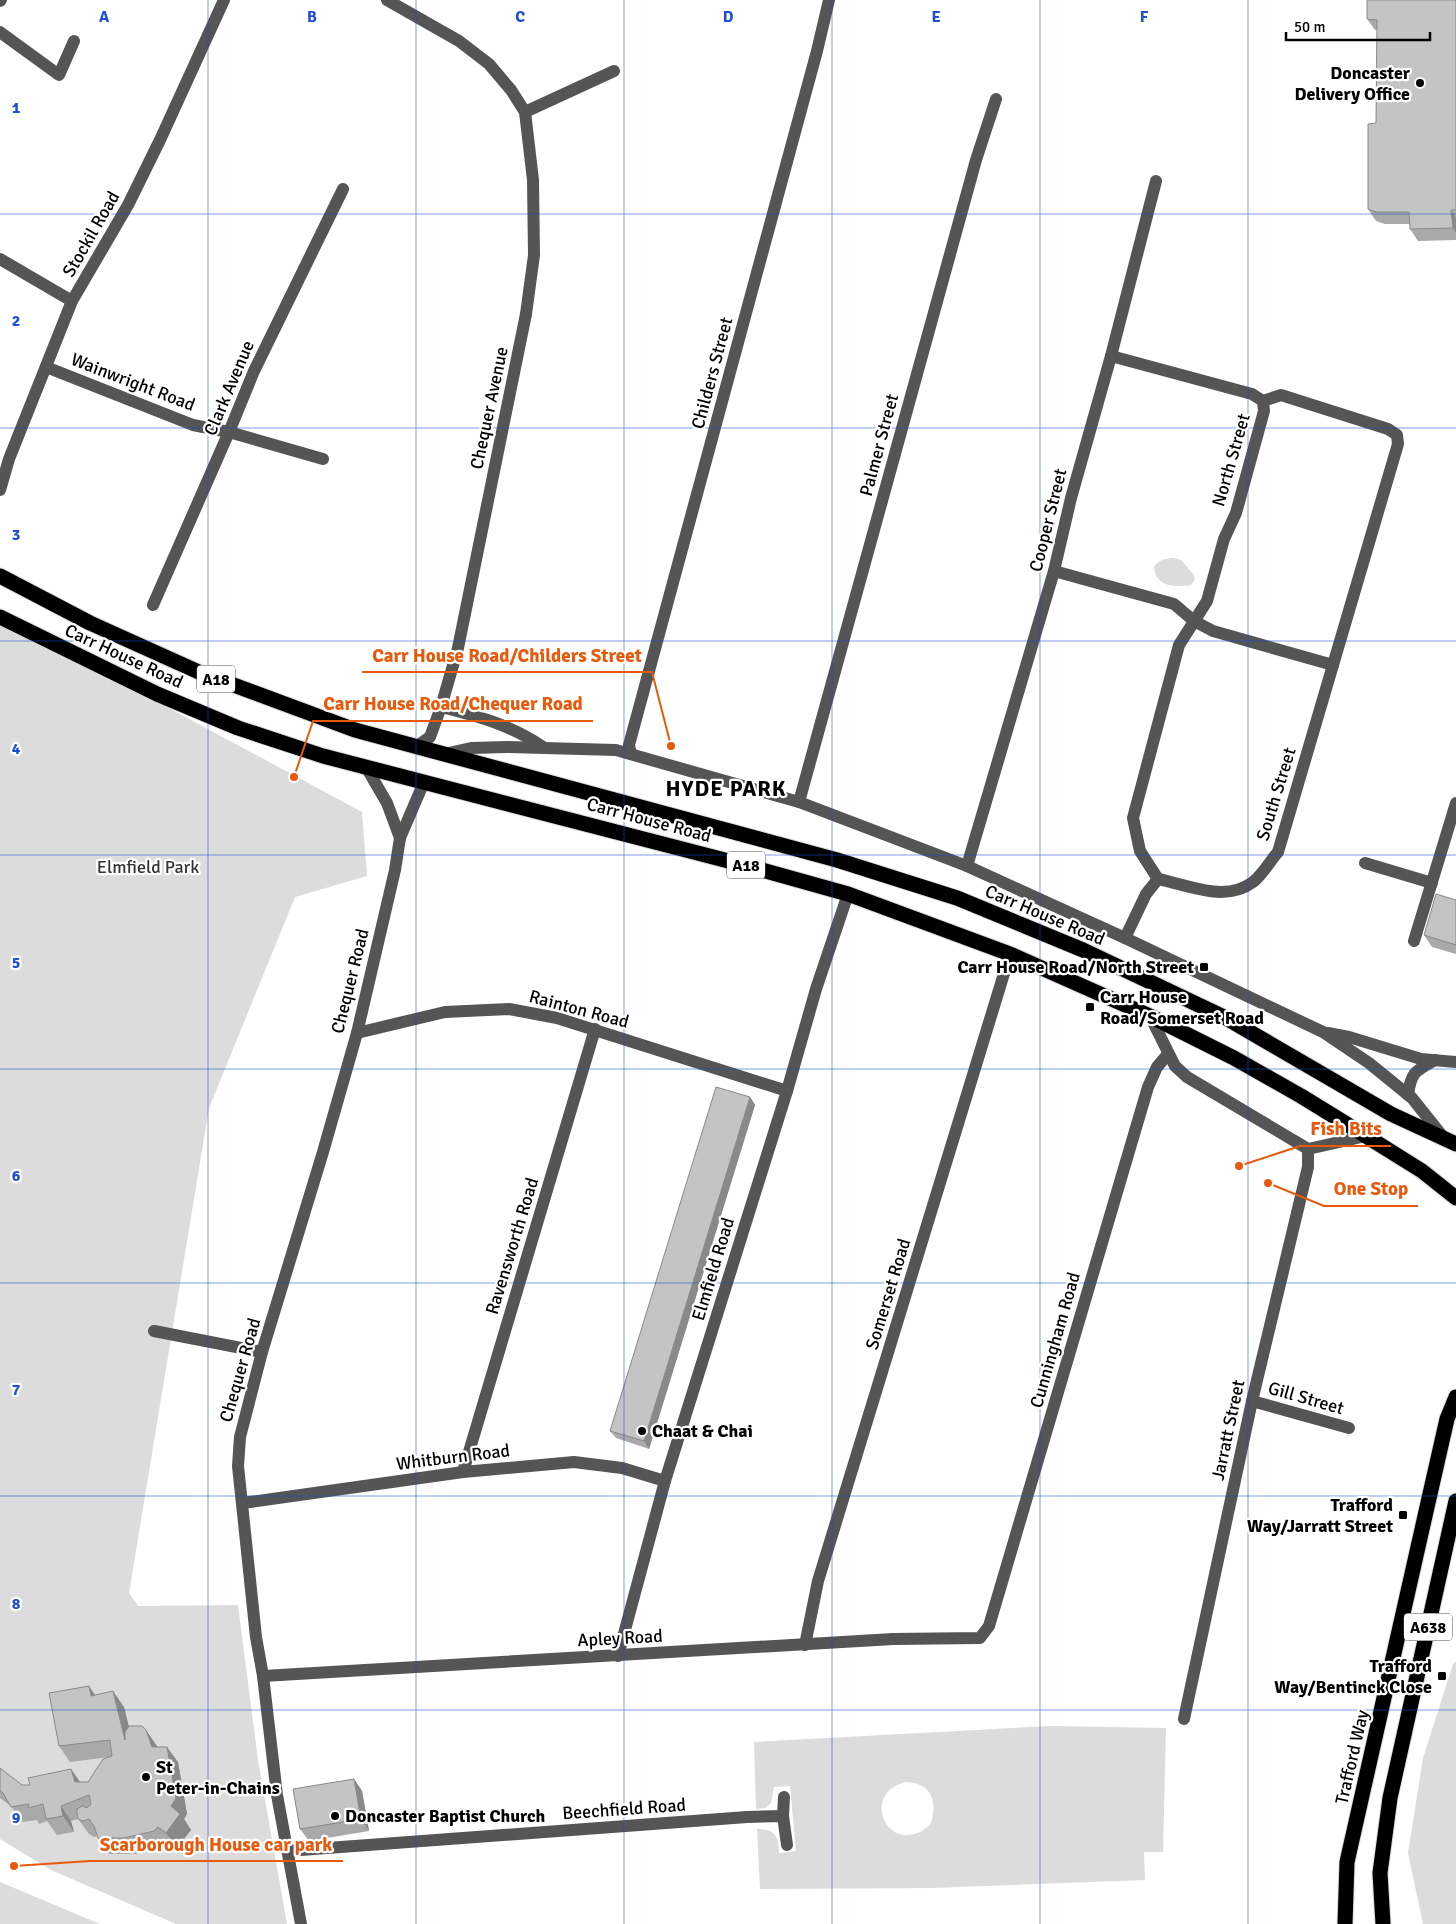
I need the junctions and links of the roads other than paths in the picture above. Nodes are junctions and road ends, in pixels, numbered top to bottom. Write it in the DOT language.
graph roads {
  1 [pos="224,0"];
  2 [pos="387,0"];
  3 [pos="829,0"];
  4 [pos="0,32"];
  5 [pos="74,41"];
  6 [pos="614,71"];
  7 [pos="996,99"];
  8 [pos="525,112"];
  9 [pos="1156,181"];
  10 [pos="343,188"];
  11 [pos="0,259"];
  12 [pos="72,301"];
  13 [pos="1111,356"];
  14 [pos="46,367"];
  15 [pos="1263,401"];
  16 [pos="229,432"];
  17 [pos="323,459"];
  18 [pos="0,490"];
  19 [pos="1054,571"];
  20 [pos="0,576"];
  21 [pos="153,605"];
  22 [pos="0,617"];
  23 [pos="1194,621"];
  24 [pos="1333,665"];
  25 [pos="441,708"];
  26 [pos="416,747"];
  27 [pos="543,747"];
  28 [pos="444,754"];
  29 [pos="631,754"];
  30 [pos="366,767"];
  31 [pos="424,782"];
  32 [pos="799,802"];
  33 [pos="1456,803"];
  34 [pos="400,838"];
  35 [pos="1365,863"];
  36 [pos="967,866"];
  37 [pos="1158,879"];
  38 [pos="1432,882"];
  39 [pos="848,894"];
  40 [pos="1125,938"];
  41 [pos="1414,940"];
  42 [pos="1010,954"];
  43 [pos="1150,1016"];
  44 [pos="595,1030"];
  45 [pos="1323,1032"];
  46 [pos="357,1033"];
  47 [pos="1168,1054"];
  48 [pos="1435,1060"];
  49 [pos="1456,1062"];
  50 [pos="787,1091"];
  51 [pos="1408,1095"];
  52 [pos="1366,1136"];
  53 [pos="1450,1141"];
  54 [pos="1308,1149"];
  55 [pos="1456,1198"];
  56 [pos="154,1332"];
  57 [pos="262,1352"];
  58 [pos="1456,1397"];
  59 [pos="1252,1401"];
  60 [pos="1349,1428"];
  61 [pos="463,1472"];
  62 [pos="665,1481"];
  63 [pos="1456,1501"];
  64 [pos="243,1503"];
  65 [pos="980,1638"];
  66 [pos="805,1645"];
  67 [pos="618,1656"];
  68 [pos="262,1676"];
  69 [pos="1184,1719"];
  70 [pos="784,1797"];
  71 [pos="783,1816"];
  72 [pos="786,1845"];
  73 [pos="287,1851"];
  74 [pos="301,1924"];
  75 [pos="1345,1924"];
  76 [pos="1383,1924"];
  1 -- 12 [label="street, Stockil Road"];
  2 -- 8 [label="street, Chequer Avenue"];
  3 -- 29 [label="street, Childers Street"];
  4 -- 5 [label="street"];
  6 -- 8 [label="street"];
  7 -- 32 [label="street, Palmer Street"];
  8 -- 25 [label="street, Chequer Avenue"];
  9 -- 13 [label="street, Cooper Street"];
  10 -- 16 [label="street, Clark Avenue"];
  11 -- 12 [label="street"];
  12 -- 14 [label="street, Stockil Road"];
  13 -- 15 [label="street, North Street"];
  13 -- 19 [label="street, Cooper Street"];
  14 -- 16 [label="street, Wainwright Road"];
  14 -- 18 [label="street, Stockil Road"];
  15 -- 23 [label="street, North Street"];
  15 -- 24 [label="street, South Street"];
  16 -- 17 [label="street, Wainwright Road"];
  16 -- 21 [label="street, Clark Avenue"];
  19 -- 23 [label="street"];
  19 -- 36 [label="street, Cooper Street"];
  20 -- 26 [label="highway, Carr House Road / A18"];
  22 -- 30 [label="highway, Carr House Road / A18"];
  23 -- 24 [label="street"];
  23 -- 37 [label="street, North Street"];
  24 -- 37 [label="street, South Street"];
  25 -- 26 [label="street, Chequer Avenue"];
  25 -- 27 [label="street"];
  26 -- 28 [label="highway, Carr House Road / A18"];
  27 -- 28 [label="street"];
  27 -- 29 [label="street"];
  28 -- 53 [label="highway, Carr House Road / A18"];
  29 -- 32 [label="street"];
  30 -- 31 [label="highway, Carr House Road / A18"];
  30 -- 34 [label="street, Chequer Road"];
  31 -- 34 [label="street, Chequer Road"];
  31 -- 39 [label="highway, Carr House Road / A18"];
  32 -- 36 [label="street"];
  33 -- 38 [label="street"];
  34 -- 46 [label="street, Chequer Road"];
  35 -- 38 [label="street"];
  36 -- 40 [label="street"];
  37 -- 40 [label="street"];
  38 -- 41 [label="street"];
  39 -- 42 [label="highway, Carr House Road / A18"];
  39 -- 50 [label="street, Elmfield Road"];
  40 -- 45 [label="street"];
  42 -- 43 [label="highway, Carr House Road / A18"];
  42 -- 66 [label="street, Somerset Road"];
  43 -- 47 [label="street"];
  43 -- 52 [label="highway, Carr House Road / A18"];
  44 -- 46 [label="street, Rainton Road"];
  44 -- 50 [label="street, Rainton Road"];
  44 -- 61 [label="street, Ravensworth Road"];
  45 -- 48 [label="street"];
  45 -- 51 [label="street"];
  46 -- 57 [label="street, Chequer Road"];
  47 -- 54 [label="street"];
  47 -- 65 [label="street, Cunningham Road"];
  48 -- 49 [label="street"];
  48 -- 51 [label="street"];
  50 -- 62 [label="street, Elmfield Road"];
  51 -- 53 [label="street"];
  52 -- 54 [label="street"];
  52 -- 55 [label="highway, Carr House Road / A18"];
  54 -- 59 [label="street, Jarratt Street"];
  56 -- 57 [label="street"];
  57 -- 64 [label="street, Chequer Road"];
  58 -- 75 [label="highway, Trafford Way / A638"];
  59 -- 60 [label="street, Gill Street"];
  59 -- 69 [label="street, Jarratt Street"];
  61 -- 62 [label="street, Whitburn Road"];
  61 -- 64 [label="street, Whitburn Road"];
  62 -- 67 [label="street, Elmfield Road"];
  63 -- 76 [label="highway, A638"];
  64 -- 68 [label="street, Chequer Road"];
  65 -- 66 [label="street, Apley Road"];
  66 -- 67 [label="street, Apley Road"];
  67 -- 68 [label="street, Apley Road"];
  68 -- 73 [label="street, Chequer Road"];
  70 -- 71 [label="street"];
  71 -- 72 [label="street"];
  71 -- 73 [label="street, Beechfield Road"];
  73 -- 74 [label="street, Chequer Road"];
}
